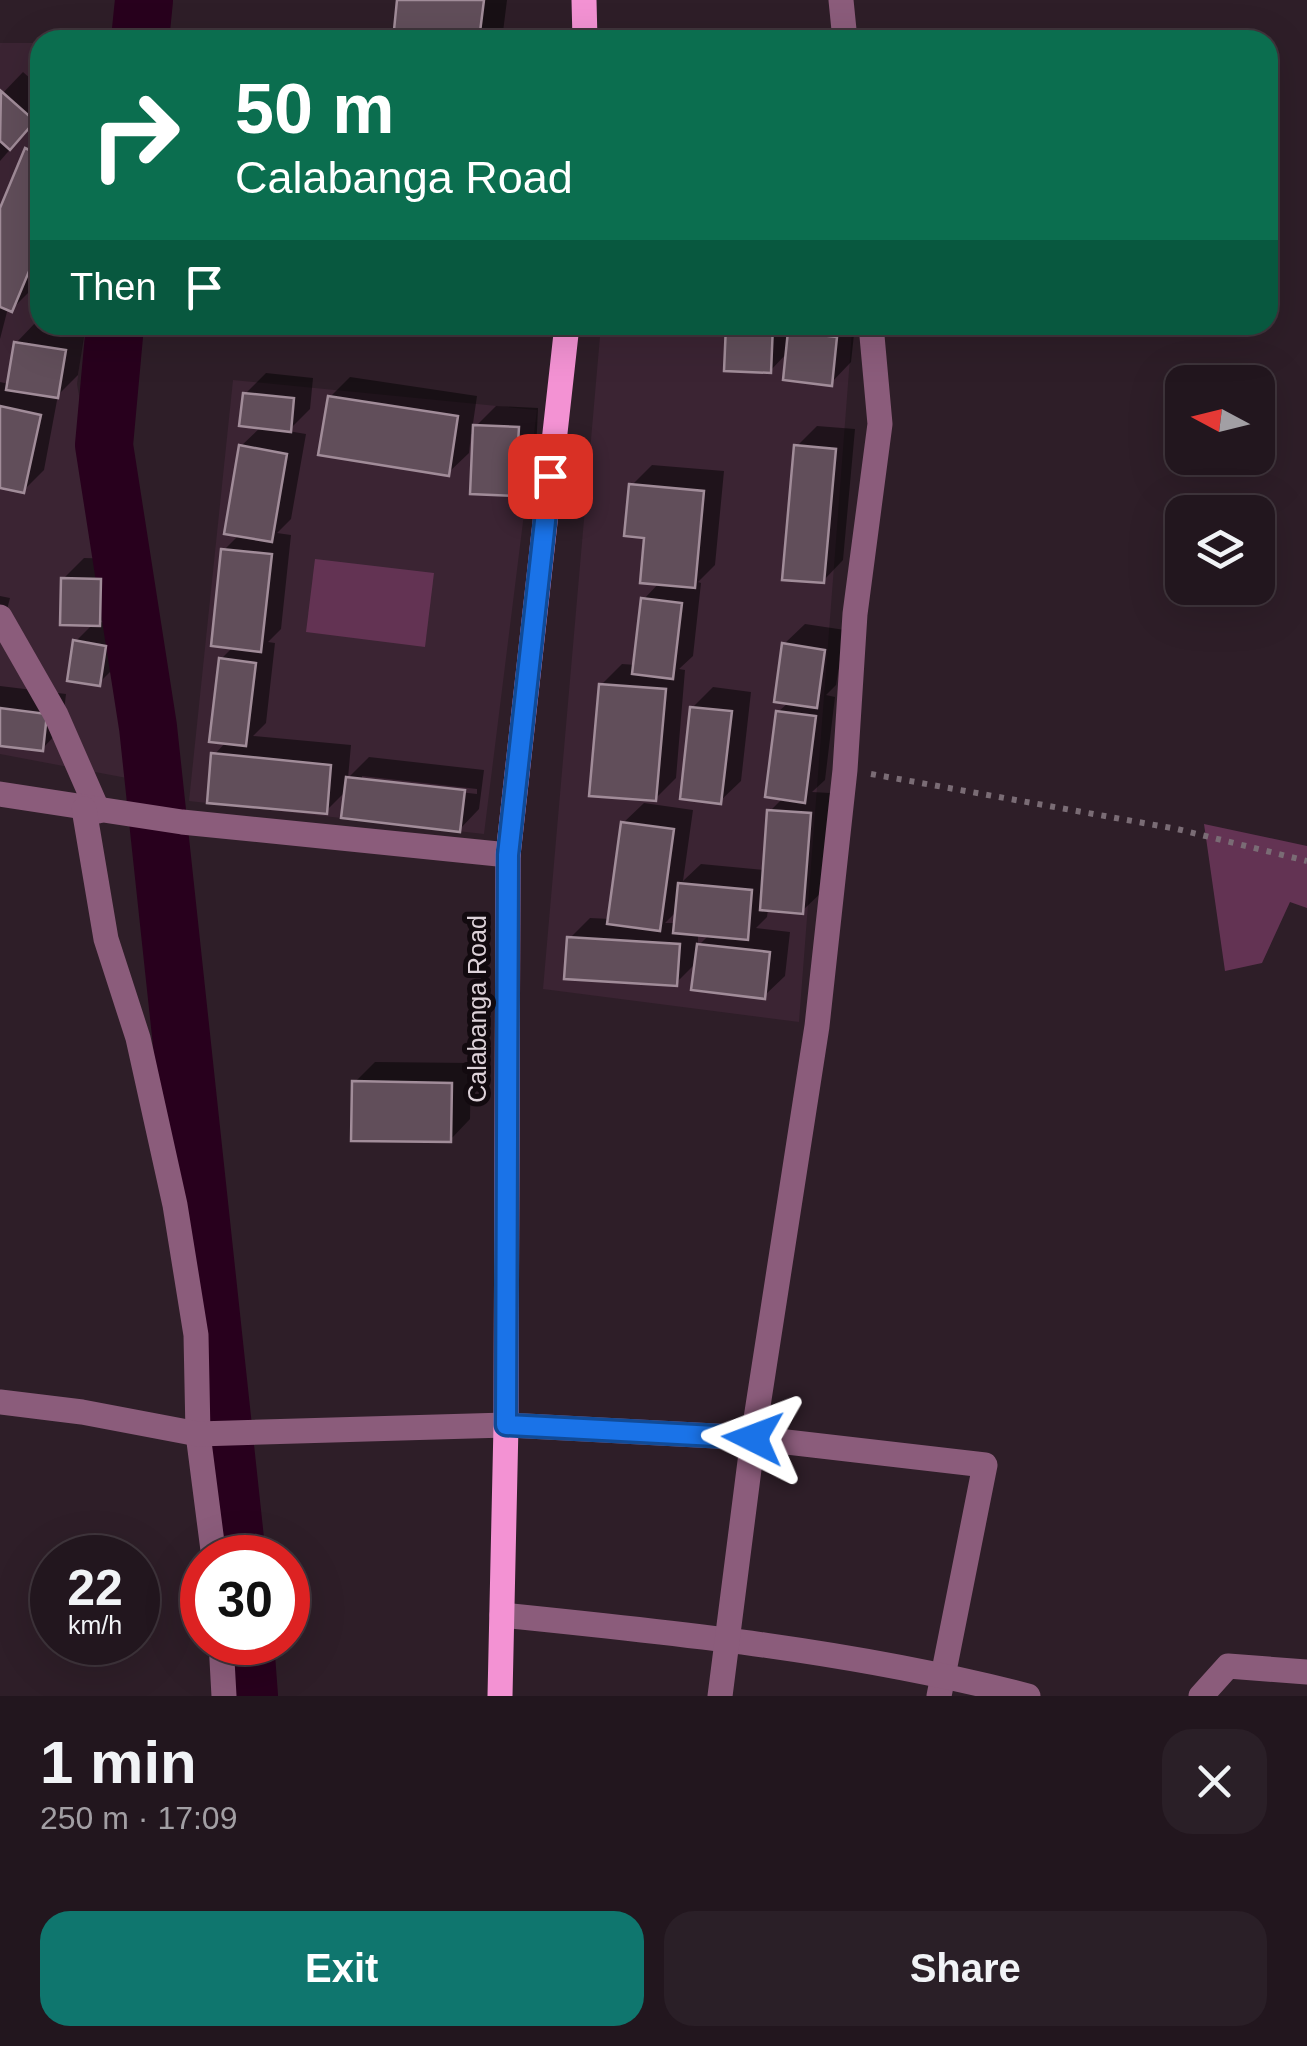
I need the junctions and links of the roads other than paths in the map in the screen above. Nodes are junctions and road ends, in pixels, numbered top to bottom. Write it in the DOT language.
graph roads {
  1 [pos="584,0"];
  2 [pos="841,0"];
  3 [pos="585,30"];
  4 [pos="844,30"];
  5 [pos="566,335"];
  6 [pos="872,335"];
  7 [pos="0,617"];
  8 [pos="0,794"];
  9 [pos="91,810"];
  10 [pos="508,855"];
  11 [pos="0,1402"];
  12 [pos="506,1425"];
  13 [pos="203,1434"];
  14 [pos="753,1438"];
  15 [pos="212,1535"];
  16 [pos="502,1615"];
  17 [pos="726,1637"];
  18 [pos="222,1665"];
  19 [pos="1307,1672"];
  20 [pos="941,1685"];
  21 [pos="224,1696"];
  22 [pos="500,1696"];
  23 [pos="720,1696"];
  24 [pos="1028,1696"];
  25 [pos="1201,1696"];
  1 -- 3 [label="main road"];
  2 -- 4 [label="street"];
  5 -- 10 [label="main road, Calabanga Road"];
  6 -- 14 [label="street"];
  7 -- 9 [label="street"];
  8 -- 9 [label="street"];
  9 -- 10 [label="street"];
  9 -- 13 [label="street"];
  10 -- 12 [label="main road, Calabanga Road"];
  11 -- 13 [label="street"];
  12 -- 13 [label="street"];
  12 -- 14 [label="street"];
  12 -- 16 [label="main road, Calabanga Road"];
  13 -- 15 [label="street"];
  14 -- 17 [label="street"];
  14 -- 20 [label="street"];
  16 -- 17 [label="street"];
  16 -- 22 [label="main road, Calabanga Road"];
  17 -- 20 [label="street"];
  17 -- 23 [label="street"];
  18 -- 21 [label="street"];
  19 -- 25 [label="street"];
  20 -- 24 [label="street"];
}
